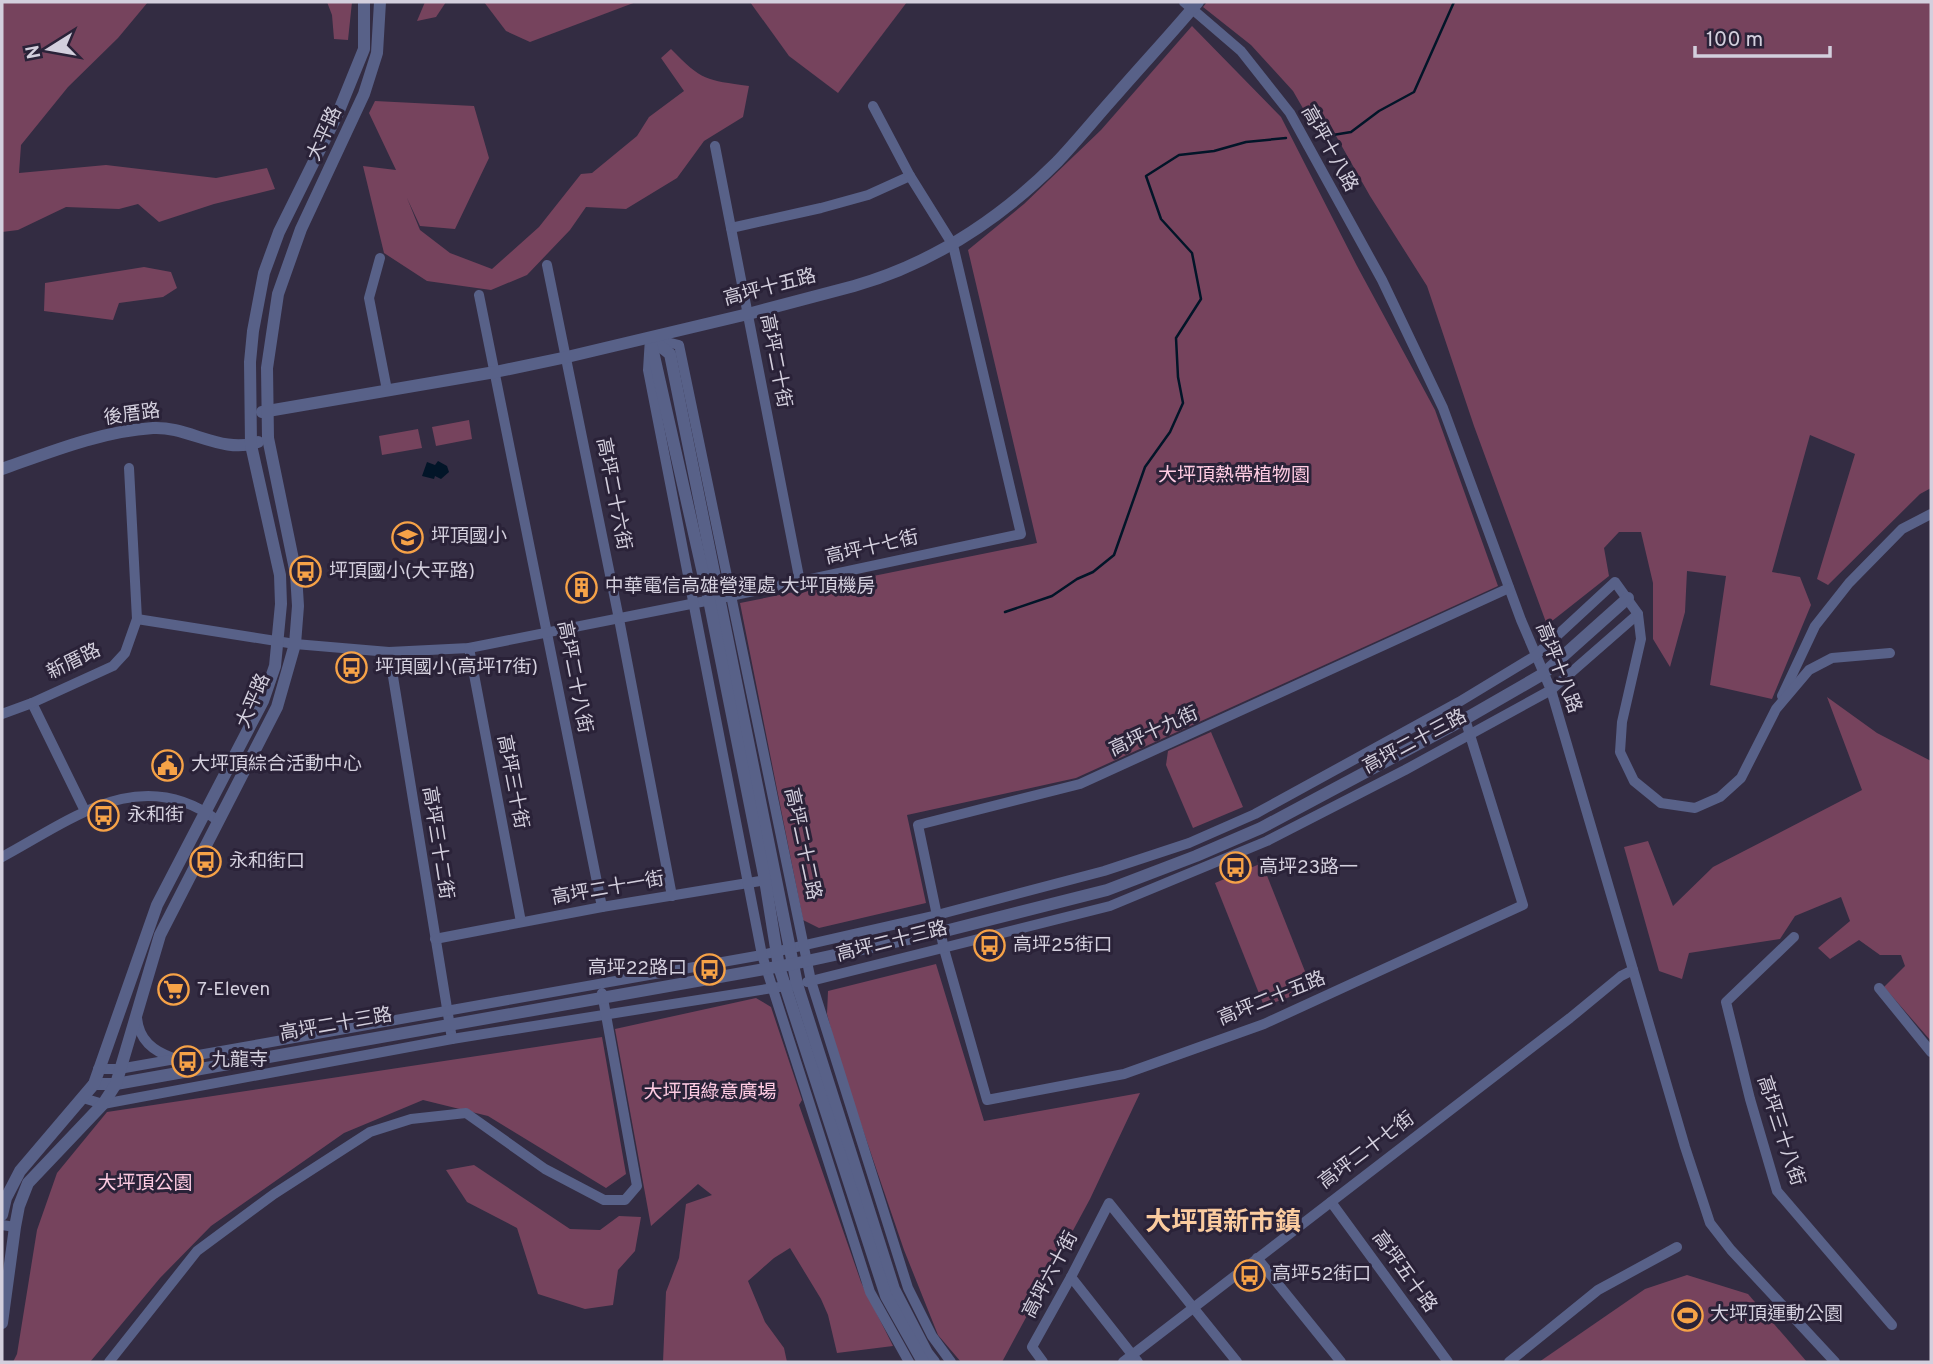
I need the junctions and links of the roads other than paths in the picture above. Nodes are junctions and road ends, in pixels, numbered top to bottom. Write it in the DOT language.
graph roads {
  1 [pos="364,2"];
  2 [pos="380,2"];
  3 [pos="1192,4"];
  4 [pos="873,106"];
  5 [pos="715,146"];
  6 [pos="910,176"];
  7 [pos="731,228"];
  8 [pos="953,244"];
  9 [pos="380,258"];
  10 [pos="547,265"];
  11 [pos="479,295"];
  12 [pos="748,314"];
  13 [pos="650,338"];
  14 [pos="568,357"];
  15 [pos="495,372"];
  16 [pos="387,390"];
  17 [pos="268,411"];
  18 [pos="250,415"];
  19 [pos="268,438"];
  20 [pos="251,445"];
  21 [pos="129,468"];
  22 [pos="2,469"];
  23 [pos="1931,514"];
  24 [pos="800,582"];
  25 [pos="1509,589"];
  26 [pos="721,598"];
  27 [pos="1628,598"];
  28 [pos="693,604"];
  29 [pos="1638,614"];
  30 [pos="137,619"];
  31 [pos="619,619"];
  32 [pos="548,633"];
  33 [pos="279,641"];
  34 [pos="295,644"];
  35 [pos="469,648"];
  36 [pos="389,652"];
  37 [pos="1890,653"];
  38 [pos="1535,656"];
  39 [pos="1543,674"];
  40 [pos="1552,690"];
  41 [pos="33,703"];
  42 [pos="1776,709"];
  43 [pos="2,714"];
  44 [pos="1465,719"];
  45 [pos="1470,735"];
  46 [pos="85,811"];
  47 [pos="205,811"];
  48 [pos="217,820"];
  49 [pos="2,857"];
  50 [pos="777,878"];
  51 [pos="749,883"];
  52 [pos="672,896"];
  53 [pos="602,907"];
  54 [pos="937,915"];
  55 [pos="521,922"];
  56 [pos="941,932"];
  57 [pos="1794,937"];
  58 [pos="435,939"];
  59 [pos="796,948"];
  60 [pos="944,949"];
  61 [pos="776,952"];
  62 [pos="762,955"];
  63 [pos="806,962"];
  64 [pos="779,967"];
  65 [pos="1633,970"];
  66 [pos="811,981"];
  67 [pos="600,983"];
  68 [pos="791,985"];
  69 [pos="771,988"];
  70 [pos="1879,988"];
  71 [pos="602,997"];
  72 [pos="136,1011"];
  73 [pos="605,1016"];
  74 [pos="448,1017"];
  75 [pos="452,1039"];
  76 [pos="1931,1052"];
  77 [pos="174,1058"];
  78 [pos="98,1069"];
  79 [pos="119,1069"];
  80 [pos="94,1084"];
  81 [pos="116,1084"];
  82 [pos="83,1098"];
  83 [pos="103,1104"];
  84 [pos="1331,1202"];
  85 [pos="2,1215"];
  86 [pos="8,1226"];
  87 [pos="1677,1247"];
  88 [pos="1257,1258"];
  89 [pos="1071,1277"];
  90 [pos="1193,1308"];
  91 [pos="2,1323"];
  92 [pos="1892,1325"];
  93 [pos="1131,1360"];
  94 [pos="109,1362"];
  95 [pos="909,1362"];
  96 [pos="923,1362"];
  97 [pos="934,1362"];
  98 [pos="951,1362"];
  99 [pos="1043,1362"];
  100 [pos="1237,1362"];
  101 [pos="1341,1362"];
  102 [pos="1448,1362"];
  103 [pos="1509,1362"];
  104 [pos="1835,1362"];
  1 -- 18 [label="street, 大平路"];
  2 -- 17 [label="street, 大平路"];
  3 -- 8 [label="street, 高坪十五路"];
  3 -- 25 [label="street, 高坪十八路"];
  4 -- 6 [label="street, 高坪十七街"];
  5 -- 7 [label="street, 高坪二十街"];
  6 -- 7 [label="street"];
  6 -- 8 [label="street, 高坪十七街"];
  7 -- 12 [label="street, 高坪二十街"];
  8 -- 12 [label="street, 高坪十五路"];
  8 -- 24 [label="street, 高坪十七街"];
  9 -- 16 [label="street"];
  10 -- 14 [label="street, 高坪二十六街"];
  11 -- 15 [label="street, 高坪二十八街"];
  12 -- 13 [label="street, 高坪十五路"];
  12 -- 24 [label="street, 高坪二十街"];
  13 -- 14 [label="street, 高坪十五路"];
  13 -- 26 [label="street, 高坪二十二路"];
  13 -- 26 [label="street, 高坪二十二路"];
  13 -- 28 [label="street, 高坪二十二路"];
  14 -- 15 [label="street, 高坪十五路"];
  14 -- 31 [label="street, 高坪二十六街"];
  15 -- 16 [label="street, 高坪十五路"];
  15 -- 32 [label="street, 高坪二十八街"];
  16 -- 17 [label="street, 高坪十五路"];
  17 -- 18 [label="street, 高坪十五路"];
  17 -- 19 [label="street, 大平路"];
  18 -- 20 [label="street, 大平路"];
  19 -- 20 [label="street, 後厝路"];
  19 -- 34 [label="street, 大平路"];
  20 -- 22 [label="street, 後厝路"];
  20 -- 33 [label="street, 大平路"];
  21 -- 30 [label="street, 新厝路"];
  23 -- 42 [label="street"];
  24 -- 26 [label="street, 高坪十七街"];
  25 -- 38 [label="street, 高坪十八路"];
  25 -- 54 [label="street, 高坪十九街"];
  26 -- 28 [label="street, 高坪十七街"];
  26 -- 50 [label="street, 高坪二十二路"];
  26 -- 50 [label="street, 高坪二十二路"];
  27 -- 29 [label="street"];
  27 -- 38 [label="street, 高坪二十三路"];
  27 -- 39 [label="street, 高坪二十三路"];
  28 -- 31 [label="street, 高坪十七街"];
  28 -- 51 [label="street, 高坪二十二路"];
  29 -- 40 [label="street, 高坪二十三路"];
  29 -- 42 [label="street"];
  30 -- 33 [label="street"];
  30 -- 41 [label="street, 新厝路"];
  31 -- 32 [label="street, 高坪十七街"];
  31 -- 52 [label="street, 高坪二十六街"];
  32 -- 35 [label="street, 高坪十七街"];
  32 -- 53 [label="street, 高坪二十八街"];
  33 -- 34 [label="street, 高坪十七街"];
  33 -- 47 [label="street, 大平路"];
  34 -- 36 [label="street, 高坪十七街"];
  34 -- 48 [label="street, 大平路"];
  35 -- 36 [label="street, 高坪十七街"];
  35 -- 55 [label="street, 高坪三十街"];
  36 -- 58 [label="street, 高坪三十二街"];
  37 -- 42 [label="street"];
  38 -- 39 [label="street, 高坪十八路"];
  38 -- 54 [label="street, 高坪二十三路"];
  39 -- 40 [label="street, 高坪十八路"];
  39 -- 44 [label="street, 高坪二十三路"];
  40 -- 45 [label="street, 高坪二十三路"];
  40 -- 65 [label="street, 高坪十八路"];
  41 -- 43 [label="street, 新厝路"];
  41 -- 46 [label="street"];
  44 -- 45 [label="street, 高坪二十五路"];
  44 -- 56 [label="street, 高坪二十三路"];
  45 -- 60 [label="street, 高坪二十三路"];
  45 -- 60 [label="street, 高坪二十五路"];
  46 -- 47 [label="street"];
  46 -- 49 [label="street"];
  47 -- 48 [label="street"];
  47 -- 78 [label="street, 大平路"];
  48 -- 72 [label="street, 大平路"];
  50 -- 51 [label="street, 高坪二十一街"];
  50 -- 59 [label="street, 高坪二十二路"];
  50 -- 61 [label="street, 高坪二十二路"];
  51 -- 52 [label="street, 高坪二十一街"];
  51 -- 62 [label="street, 高坪二十二路"];
  52 -- 53 [label="street, 高坪二十一街"];
  53 -- 55 [label="street, 高坪二十一街"];
  54 -- 56 [label="street, 高坪十九街"];
  54 -- 59 [label="street, 高坪二十三路"];
  55 -- 58 [label="street, 高坪二十一街"];
  56 -- 60 [label="street, 高坪十九街"];
  56 -- 63 [label="street, 高坪二十三路"];
  57 -- 92 [label="street, 高坪三十八街"];
  58 -- 74 [label="street, 高坪三十二街"];
  59 -- 61 [label="street, 高坪二十三路"];
  59 -- 63 [label="street, 高坪二十二路"];
  59 -- 64 [label="street, 高坪二十二路"];
  60 -- 66 [label="street, 高坪二十三路"];
  61 -- 62 [label="street, 高坪二十三路"];
  61 -- 64 [label="street, 高坪二十二路"];
  62 -- 64 [label="street, 高坪二十二路"];
  62 -- 67 [label="street, 高坪二十三路"];
  63 -- 64 [label="street, 高坪二十三路"];
  63 -- 66 [label="street, 高坪二十二路"];
  64 -- 68 [label="street, 高坪二十二路"];
  64 -- 69 [label="street, 高坪二十二路"];
  64 -- 71 [label="street, 高坪二十三路"];
  65 -- 84 [label="street, 高坪二十七街"];
  65 -- 104 [label="street, 高坪十八路"];
  66 -- 68 [label="street, 高坪二十三路"];
  66 -- 98 [label="street, 高坪二十二路"];
  67 -- 71 [label="street"];
  67 -- 74 [label="street, 高坪二十三路"];
  68 -- 69 [label="street, 高坪二十三路"];
  68 -- 96 [label="street, 高坪二十二路"];
  68 -- 97 [label="street, 高坪二十二路"];
  69 -- 73 [label="street, 高坪二十三路"];
  69 -- 95 [label="street, 高坪二十二路"];
  70 -- 76 [label="street"];
  71 -- 73 [label="street"];
  71 -- 74 [label="street, 高坪二十三路"];
  72 -- 77 [label="street"];
  72 -- 79 [label="street, 大平路"];
  73 -- 75 [label="street, 高坪二十三路"];
  73 -- 94 [label="street"];
  74 -- 75 [label="street, 高坪三十二街"];
  74 -- 77 [label="street, 高坪二十三路"];
  74 -- 81 [label="street, 高坪二十三路"];
  75 -- 83 [label="street, 高坪二十三路"];
  77 -- 79 [label="street, 高坪二十三路"];
  78 -- 79 [label="street, 高坪二十三路"];
  78 -- 80 [label="street, 大平路"];
  79 -- 81 [label="street, 大平路"];
  80 -- 81 [label="street, 高坪二十三路"];
  80 -- 82 [label="street, 大平路"];
  81 -- 83 [label="street, 大平路"];
  82 -- 83 [label="street, 高坪二十三路"];
  82 -- 85 [label="street, 大平路"];
  83 -- 86 [label="street, 大平路"];
  84 -- 88 [label="street, 高坪二十七街"];
  84 -- 102 [label="street, 高坪五十路"];
  86 -- 91 [label="street, 大平路"];
  87 -- 103 [label="street"];
  88 -- 90 [label="street, 高坪二十七街"];
  88 -- 101 [label="street"];
  89 -- 90 [label="street, 高坪六十街"];
  89 -- 93 [label="street"];
  89 -- 99 [label="street, 高坪六十街"];
  90 -- 93 [label="street, 高坪二十七街"];
  90 -- 100 [label="street"];
}
